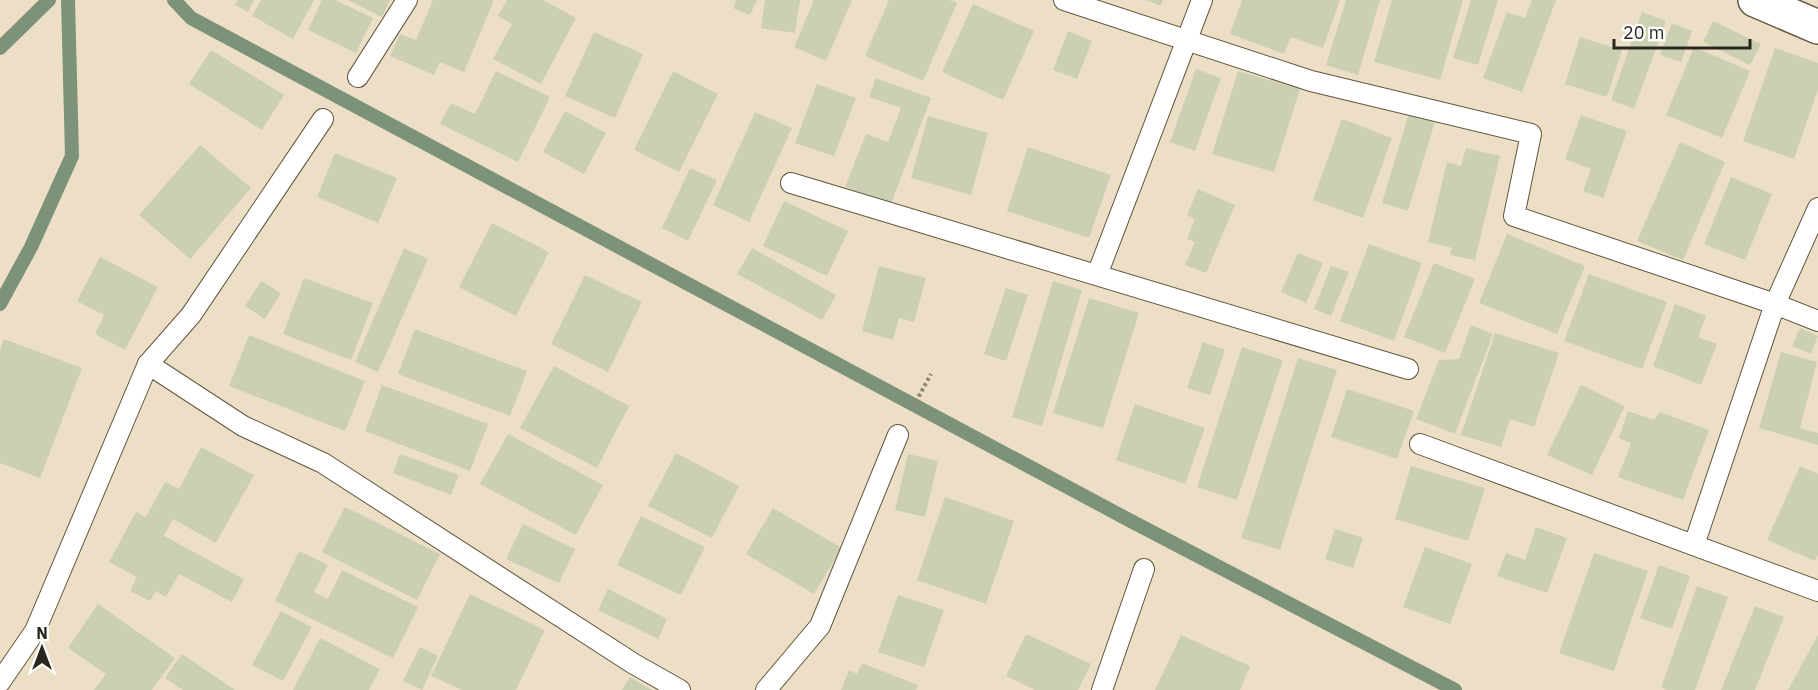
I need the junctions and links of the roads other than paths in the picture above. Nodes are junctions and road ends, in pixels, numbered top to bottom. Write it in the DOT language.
graph roads {
  1 [pos="407,0"];
  2 [pos="1064,0"];
  3 [pos="1202,0"];
  4 [pos="1755,0"];
  5 [pos="1818,27"];
  6 [pos="1186,40"];
  7 [pos="358,77"];
  8 [pos="323,119"];
  9 [pos="791,183"];
  10 [pos="1818,208"];
  11 [pos="1097,275"];
  12 [pos="1775,304"];
  13 [pos="1818,321"];
  14 [pos="148,364"];
  15 [pos="1408,369"];
  16 [pos="898,435"];
  17 [pos="1420,444"];
  18 [pos="1694,545"];
  19 [pos="1144,569"];
  20 [pos="1818,591"];
  21 [pos="0,682"];
  22 [pos="680,690"];
  23 [pos="766,690"];
  24 [pos="1102,690"];
  1 -- 7 [label="lane"];
  2 -- 6 [label="lane"];
  3 -- 6 [label="lane"];
  4 -- 5 [label="street"];
  6 -- 11 [label="lane"];
  6 -- 12 [label="lane"];
  8 -- 14 [label="lane"];
  9 -- 11 [label="lane"];
  10 -- 12 [label="lane"];
  11 -- 15 [label="lane"];
  12 -- 13 [label="lane"];
  12 -- 18 [label="lane"];
  14 -- 21 [label="lane"];
  14 -- 22 [label="lane"];
  16 -- 23 [label="lane"];
  17 -- 18 [label="lane"];
  18 -- 20 [label="lane"];
  19 -- 24 [label="lane"];
}
